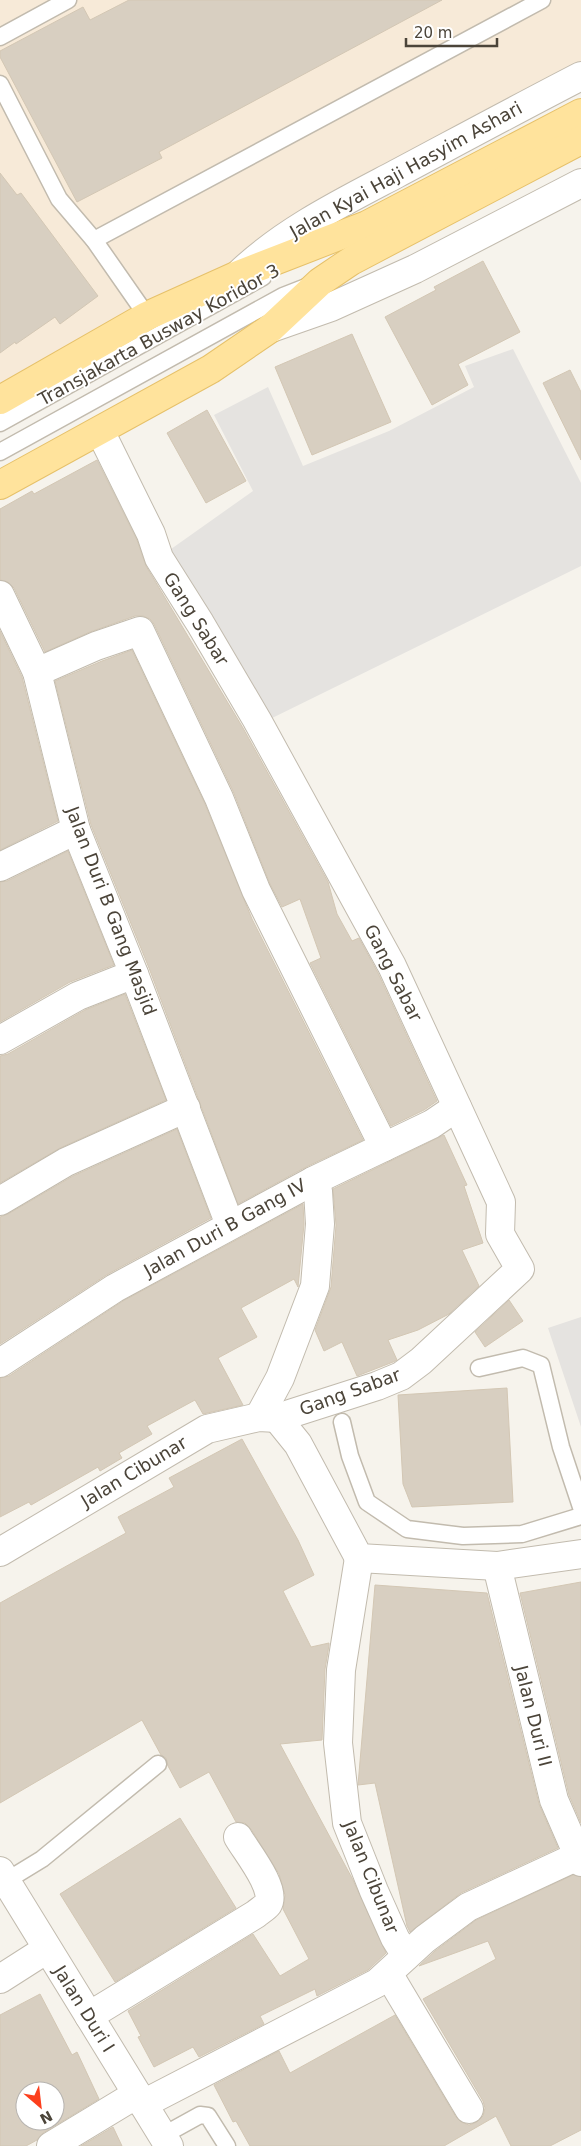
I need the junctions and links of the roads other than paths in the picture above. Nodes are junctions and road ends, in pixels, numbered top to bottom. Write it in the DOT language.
graph roads {
  1 [pos="68,0"];
  2 [pos="542,0"];
  3 [pos="0,37"];
  4 [pos="581,76"];
  5 [pos="0,84"];
  6 [pos="581,113"];
  7 [pos="581,140"];
  8 [pos="581,183"];
  9 [pos="374,234"];
  10 [pos="94,240"];
  11 [pos="317,245"];
  12 [pos="238,275"];
  13 [pos="320,282"];
  14 [pos="147,316"];
  15 [pos="271,328"];
  16 [pos="0,400"];
  17 [pos="0,423"];
  18 [pos="100,431"];
  19 [pos="0,452"];
  20 [pos="0,485"];
  21 [pos="0,595"];
  22 [pos="37,672"];
  23 [pos="76,830"];
  24 [pos="0,867"];
  25 [pos="134,974"];
  26 [pos="0,1040"];
  27 [pos="457,1107"];
  28 [pos="186,1108"];
  29 [pos="384,1147"];
  30 [pos="313,1181"];
  31 [pos="0,1201"];
  32 [pos="230,1225"];
  33 [pos="0,1363"];
  34 [pos="478,1368"];
  35 [pos="268,1418"];
  36 [pos="342,1422"];
  37 [pos="581,1507"];
  38 [pos="581,1516"];
  39 [pos="0,1552"];
  40 [pos="581,1554"];
  41 [pos="359,1558"];
  42 [pos="497,1566"];
  43 [pos="158,1764"];
  44 [pos="238,1838"];
  45 [pos="579,1859"];
  46 [pos="3,1876"];
  47 [pos="47,1949"];
  48 [pos="397,1965"];
  49 [pos="0,1979"];
  50 [pos="89,2016"];
  51 [pos="140,2099"];
  52 [pos="469,2109"];
  53 [pos="166,2141"];
  54 [pos="51,2146"];
  55 [pos="227,2146"];
  1 -- 3 [label="lane"];
  2 -- 10 [label="lane"];
  4 -- 12 [label="street, Jalan Kyai Haji Hasyim Ashari"];
  5 -- 10 [label="lane"];
  6 -- 9 [label="main road, Jalan Kyai Haji Hasyim Ashari"];
  7 -- 9 [label="main road, Jalan Kyai Haji Hasyim Ashari"];
  8 -- 15 [label="street, Jalan Kyai Haji Hasyim Ashari"];
  9 -- 11 [label="main road, Jalan Kyai Haji Hasyim Ashari"];
  9 -- 13 [label="main road, Jalan Kyai Haji Hasyim Ashari"];
  10 -- 14 [label="lane"];
  11 -- 12 [label="main road, Jalan Kyai Haji Hasyim Ashari"];
  11 -- 17 [label="lane, Transjakarta Busway Koridor 3"];
  12 -- 14 [label="main road, Jalan Kyai Haji Hasyim Ashari"];
  13 -- 15 [label="main road, Jalan Kyai Haji Hasyim Ashari"];
  13 -- 19 [label="lane, Transjakarta Busway Koridor 3"];
  14 -- 16 [label="main road, Jalan Kyai Haji Hasyim Ashari"];
  15 -- 18 [label="main road, Jalan Kyai Haji Hasyim Ashari"];
  18 -- 20 [label="main road, Jalan Kyai Haji Hasyim Ashari"];
  18 -- 27 [label="street, Gang Sabar"];
  21 -- 22 [label="street, Jalan Duri B Gang Masjid"];
  22 -- 23 [label="street, Jalan Duri B Gang Masjid"];
  22 -- 29 [label="street"];
  23 -- 24 [label="street"];
  23 -- 25 [label="street, Jalan Duri B Gang Masjid"];
  25 -- 26 [label="street"];
  25 -- 28 [label="street, Jalan Duri B Gang Masjid"];
  27 -- 29 [label="street, Jalan Duri B Gang IV"];
  27 -- 35 [label="street, Gang Sabar"];
  28 -- 31 [label="street"];
  28 -- 32 [label="street, Jalan Duri B Gang Masjid"];
  29 -- 30 [label="street, Jalan Duri B Gang IV"];
  30 -- 32 [label="street, Jalan Duri B Gang IV"];
  30 -- 35 [label="street"];
  32 -- 33 [label="street, Jalan Duri B Gang IV"];
  34 -- 37 [label="lane"];
  35 -- 39 [label="street, Jalan Cibunar"];
  35 -- 41 [label="street"];
  36 -- 38 [label="lane"];
  40 -- 42 [label="street"];
  41 -- 42 [label="street"];
  41 -- 48 [label="street, Jalan Cibunar"];
  42 -- 45 [label="street, Jalan Duri II"];
  43 -- 46 [label="lane"];
  44 -- 50 [label="street"];
  45 -- 48 [label="street, Jalan Cibunar"];
  46 -- 47 [label="street, Jalan Duri I"];
  47 -- 49 [label="street"];
  47 -- 50 [label="street, Jalan Duri I"];
  48 -- 51 [label="street, Jalan Cibunar"];
  48 -- 52 [label="street"];
  50 -- 51 [label="street, Jalan Duri I"];
  51 -- 53 [label="street, Jalan Duri I"];
  51 -- 54 [label="street, Jalan Cibunar"];
  53 -- 55 [label="lane"];
}
